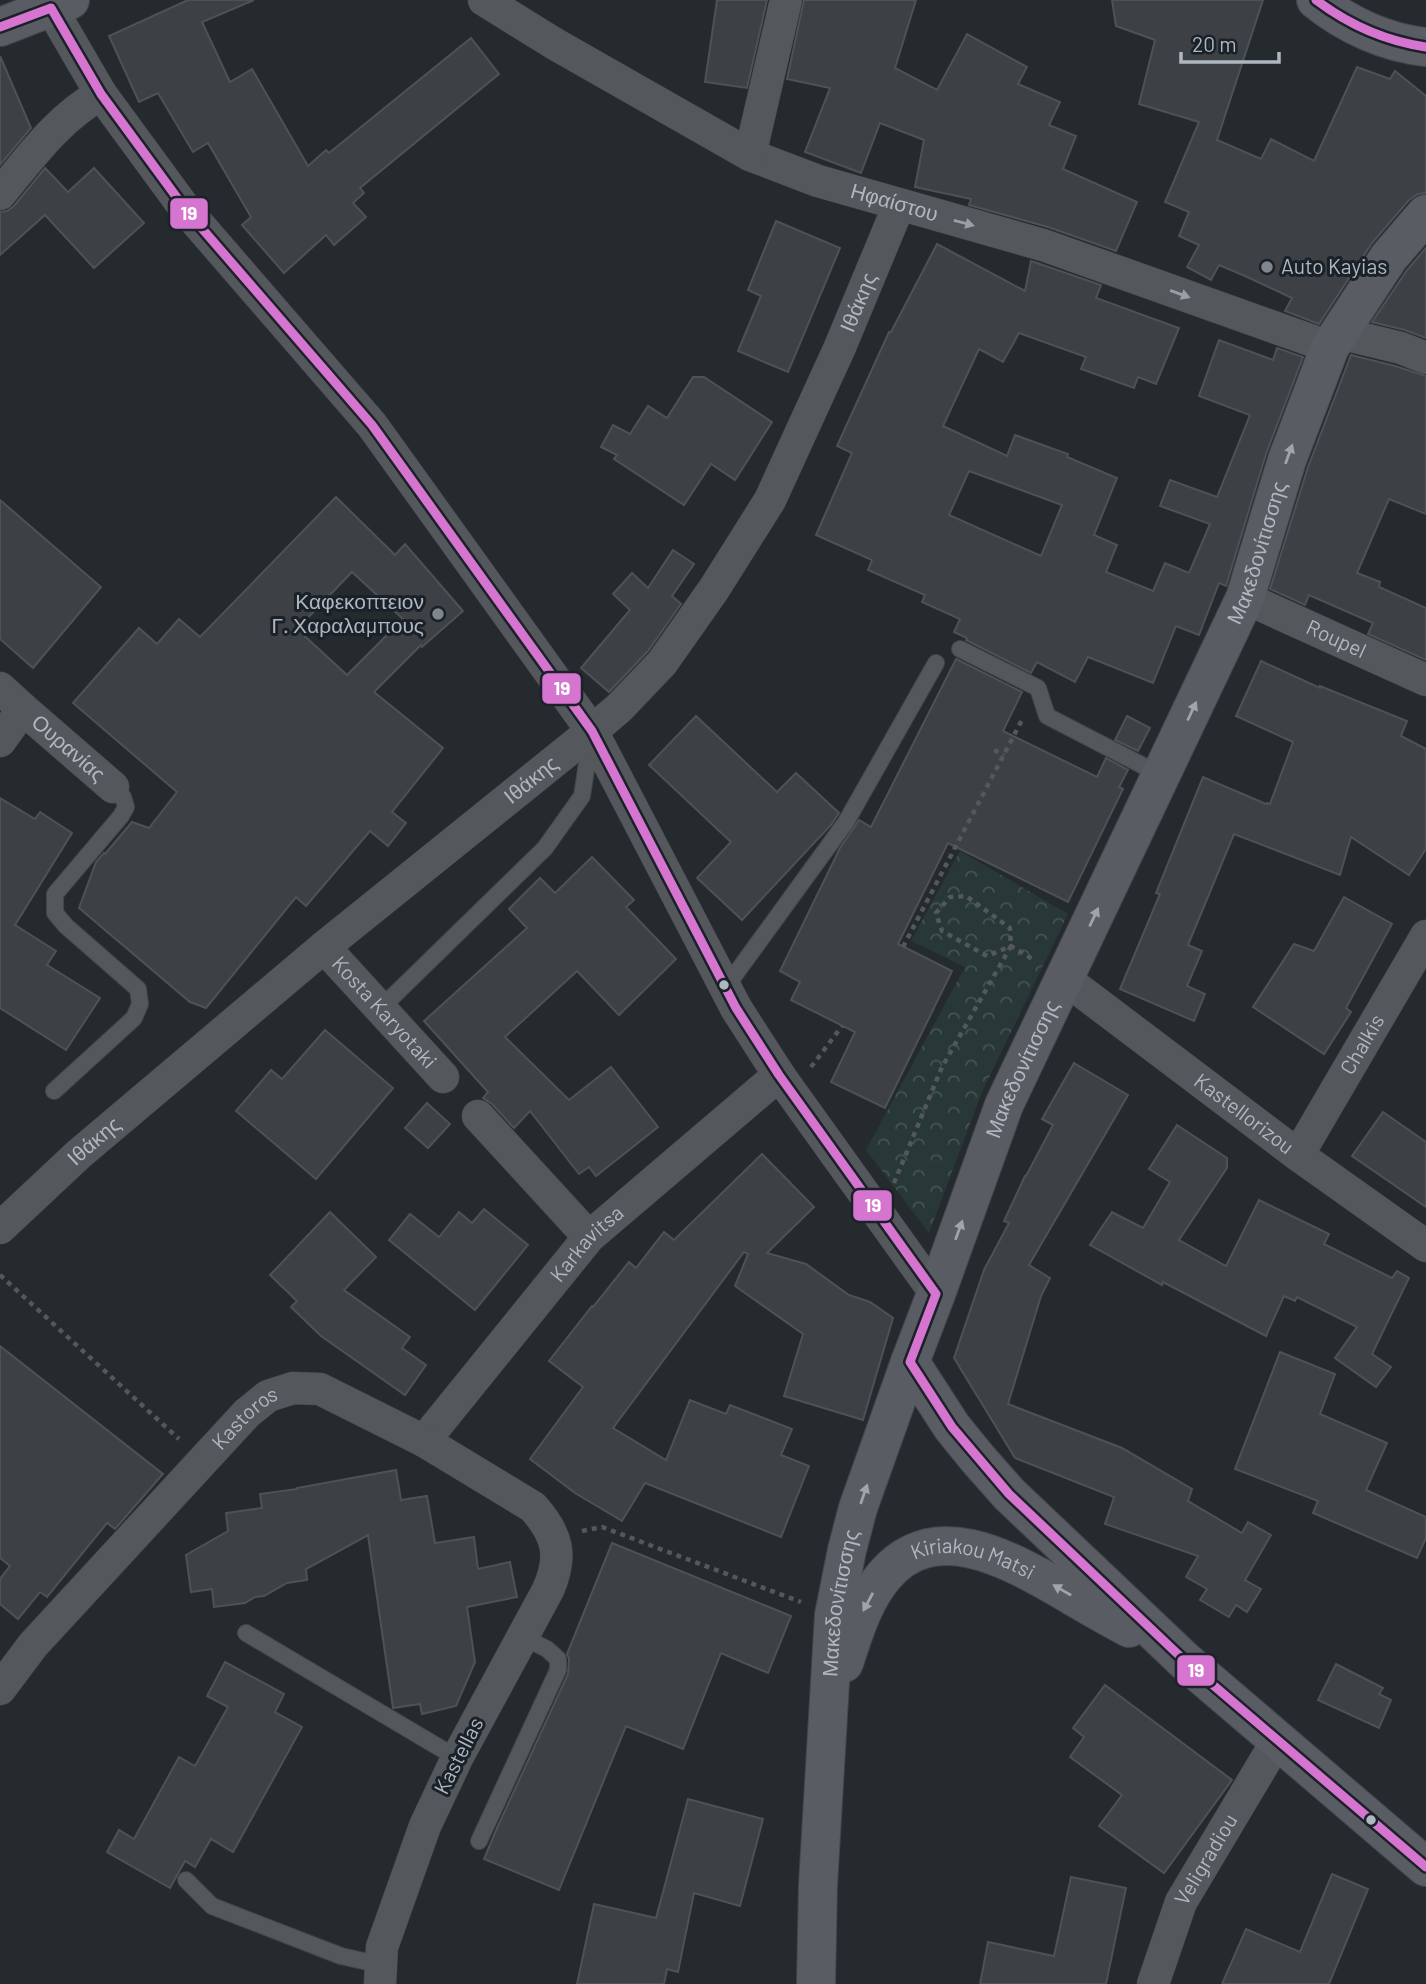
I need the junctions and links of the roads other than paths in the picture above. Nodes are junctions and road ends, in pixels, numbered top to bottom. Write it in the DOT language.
graph roads {
  1 [pos="484,0"];
  2 [pos="786,0"];
  3 [pos="1316,0"];
  4 [pos="61,4"];
  5 [pos="0,27"];
  6 [pos="1426,47"];
  7 [pos="101,94"];
  8 [pos="750,155"];
  9 [pos="0,194"];
  10 [pos="899,205"];
  11 [pos="1426,214"];
  12 [pos="1335,340"];
  13 [pos="1426,358"];
  14 [pos="1245,598"];
  15 [pos="960,649"];
  16 [pos="936,663"];
  17 [pos="1426,680"];
  18 [pos="0,688"];
  19 [pos="23,709"];
  20 [pos="592,731"];
  21 [pos="0,741"];
  22 [pos="1161,775"];
  23 [pos="113,788"];
  24 [pos="1426,936"];
  25 [pos="324,947"];
  26 [pos="1065,979"];
  27 [pos="726,987"];
  28 [pos="381,1008"];
  29 [pos="443,1077"];
  30 [pos="785,1084"];
  31 [pos="54,1091"];
  32 [pos="478,1116"];
  33 [pos="1298,1155"];
  34 [pos="0,1228"];
  35 [pos="589,1237"];
  36 [pos="1426,1245"];
  37 [pos="936,1294"];
  38 [pos="909,1362"];
  39 [pos="424,1441"];
  40 [pos="554,1537"];
  41 [pos="246,1633"];
  42 [pos="523,1637"];
  43 [pos="1185,1661"];
  44 [pos="0,1689"];
  45 [pos="829,1705"];
  46 [pos="1277,1741"];
  47 [pos="457,1758"];
  48 [pos="479,1841"];
  49 [pos="1426,1867"];
  50 [pos="186,1880"];
  51 [pos="381,1975"];
  52 [pos="816,1984"];
  53 [pos="1153,1984"];
  1 -- 8 [label="street, Ηφαίστου"];
  2 -- 8 [label="street"];
  3 -- 6 [label="main road"];
  4 -- 5 [label="main road"];
  4 -- 7 [label="street"];
  7 -- 9 [label="street"];
  7 -- 20 [label="street"];
  8 -- 10 [label="street, Ηφαίστου"];
  10 -- 12 [label="street, Ηφαίστου, one-way"];
  10 -- 20 [label="street, Ιθάκης"];
  11 -- 12 [label="main road, Μακεδονίτισσης"];
  12 -- 13 [label="street, Ηφαίστου"];
  14 -- 12 [label="main road, Μακεδονίτισσης, one-way"];
  14 -- 17 [label="street, Roupel"];
  22 -- 14 [label="main road, Μακεδονίτισσης, one-way"];
  15 -- 22 [label="lane"];
  16 -- 27 [label="lane"];
  18 -- 19 [label="street, Ουρανίας"];
  19 -- 21 [label="street, Ουρανίας"];
  19 -- 23 [label="street, Ουρανίας"];
  20 -- 25 [label="street, Ιθάκης"];
  20 -- 27 [label="street"];
  20 -- 28 [label="lane"];
  26 -- 22 [label="main road, Μακεδονίτισσης, one-way"];
  23 -- 31 [label="lane"];
  24 -- 33 [label="street, Chalkis"];
  25 -- 28 [label="street, Kosta Karyotaki"];
  25 -- 34 [label="street, Ιθάκης"];
  26 -- 33 [label="street, Kastellorizou"];
  37 -- 26 [label="main road, Μακεδονίτισσης, one-way"];
  27 -- 30 [label="street"];
  28 -- 29 [label="street, Kosta Karyotaki"];
  30 -- 35 [label="street, Karkavitsa"];
  30 -- 37 [label="street"];
  32 -- 35 [label="street"];
  33 -- 36 [label="street, Kastellorizou"];
  35 -- 39 [label="street, Karkavitsa"];
  37 -- 38 [label="main road, Μακεδονίτισσης"];
  38 -- 43 [label="main road, Kiriakou Matsi"];
  45 -- 38 [label="main road, Μακεδονίτισσης, one-way"];
  39 -- 40 [label="street, Kastoros"];
  39 -- 44 [label="street, Kastoros"];
  40 -- 42 [label="street, Kastellas"];
  41 -- 47 [label="lane"];
  42 -- 47 [label="street, Kastellas"];
  42 -- 48 [label="lane"];
  43 -- 45 [label="main road, Kiriakou Matsi, one-way"];
  43 -- 46 [label="main road, Kiriakou Matsi"];
  45 -- 52 [label="main road, Μακεδονίτισσης"];
  46 -- 49 [label="main road, Kiriakou Matsi"];
  46 -- 53 [label="street, Veligradiou"];
  47 -- 51 [label="street, Kastellas"];
  50 -- 51 [label="lane"];
}
